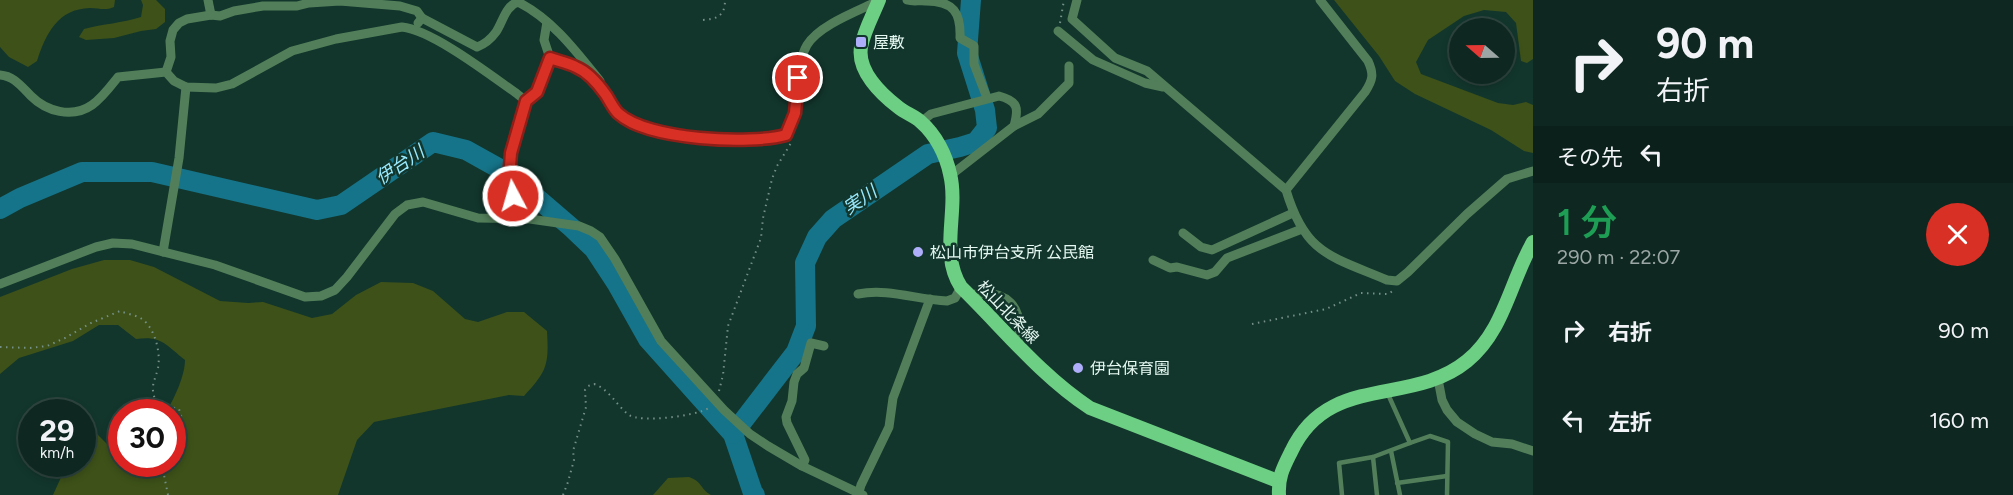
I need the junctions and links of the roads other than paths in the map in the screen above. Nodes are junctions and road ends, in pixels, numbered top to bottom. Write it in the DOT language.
graph roads {
  1 [pos="208,0"];
  2 [pos="907,0"];
  3 [pos="1077,0"];
  4 [pos="1320,0"];
  5 [pos="878,1"];
  6 [pos="211,15"];
  7 [pos="422,18"];
  8 [pos="548,22"];
  9 [pos="413,28"];
  10 [pos="1058,31"];
  11 [pos="550,58"];
  12 [pos="1069,66"];
  13 [pos="166,72"];
  14 [pos="0,75"];
  15 [pos="186,87"];
  16 [pos="1165,87"];
  17 [pos="605,94"];
  18 [pos="983,99"];
  19 [pos="526,101"];
  20 [pos="921,122"];
  21 [pos="1014,126"];
  22 [pos="1533,171"];
  23 [pos="951,176"];
  24 [pos="1286,190"];
  25 [pos="1293,213"];
  26 [pos="513,218"];
  27 [pos="1302,229"];
  28 [pos="1183,234"];
  29 [pos="1533,242"];
  30 [pos="163,252"];
  31 [pos="1153,260"];
  32 [pos="0,284"];
  33 [pos="965,291"];
  34 [pos="858,294"];
  35 [pos="930,299"];
  36 [pos="1017,345"];
  37 [pos="824,346"];
  38 [pos="1438,380"];
  39 [pos="1386,390"];
  40 [pos="1410,443"];
  41 [pos="1390,451"];
  42 [pos="1533,451"];
  43 [pos="1373,457"];
  44 [pos="802,466"];
  45 [pos="1447,476"];
  46 [pos="1397,483"];
  47 [pos="1279,488"];
  48 [pos="861,494"];
  49 [pos="1342,495"];
  50 [pos="1377,495"];
  51 [pos="1400,495"];
  52 [pos="1447,495"];
  1 -- 6 [label="street"];
  2 -- 18 [label="street"];
  3 -- 16 [label="street"];
  4 -- 24 [label="street"];
  5 -- 17 [label="street"];
  5 -- 20 [label="main road, 松山北条線"];
  6 -- 7 [label="street"];
  6 -- 13 [label="street"];
  7 -- 8 [label="street"];
  7 -- 9 [label="street"];
  8 -- 11 [label="street"];
  8 -- 17 [label="street"];
  9 -- 15 [label="street"];
  9 -- 19 [label="street"];
  10 -- 16 [label="street"];
  11 -- 17 [label="street"];
  11 -- 19 [label="street"];
  12 -- 21 [label="street"];
  13 -- 14 [label="street"];
  13 -- 15 [label="street"];
  15 -- 30 [label="street"];
  16 -- 24 [label="street"];
  18 -- 20 [label="street"];
  18 -- 21 [label="street"];
  19 -- 26 [label="street"];
  20 -- 23 [label="main road, 松山北条線"];
  21 -- 23 [label="street"];
  22 -- 27 [label="street"];
  23 -- 33 [label="main road, 松山北条線"];
  24 -- 25 [label="street"];
  25 -- 27 [label="street"];
  25 -- 28 [label="street"];
  26 -- 30 [label="street"];
  26 -- 44 [label="street"];
  27 -- 31 [label="street"];
  29 -- 38 [label="main road"];
  30 -- 32 [label="street"];
  33 -- 35 [label="street"];
  33 -- 36 [label="main road, 松山北条線"];
  33 -- 36 [label="street"];
  34 -- 35 [label="street"];
  35 -- 48 [label="street"];
  36 -- 47 [label="main road, 松山北条線"];
  37 -- 44 [label="street"];
  38 -- 39 [label="main road"];
  38 -- 42 [label="street"];
  39 -- 40 [label="lane"];
  39 -- 47 [label="main road"];
  40 -- 41 [label="lane"];
  40 -- 45 [label="lane"];
  41 -- 43 [label="lane"];
  41 -- 46 [label="lane"];
  43 -- 49 [label="lane"];
  43 -- 50 [label="lane"];
  44 -- 48 [label="street"];
  45 -- 46 [label="lane"];
  45 -- 52 [label="lane"];
  46 -- 51 [label="lane"];
}
